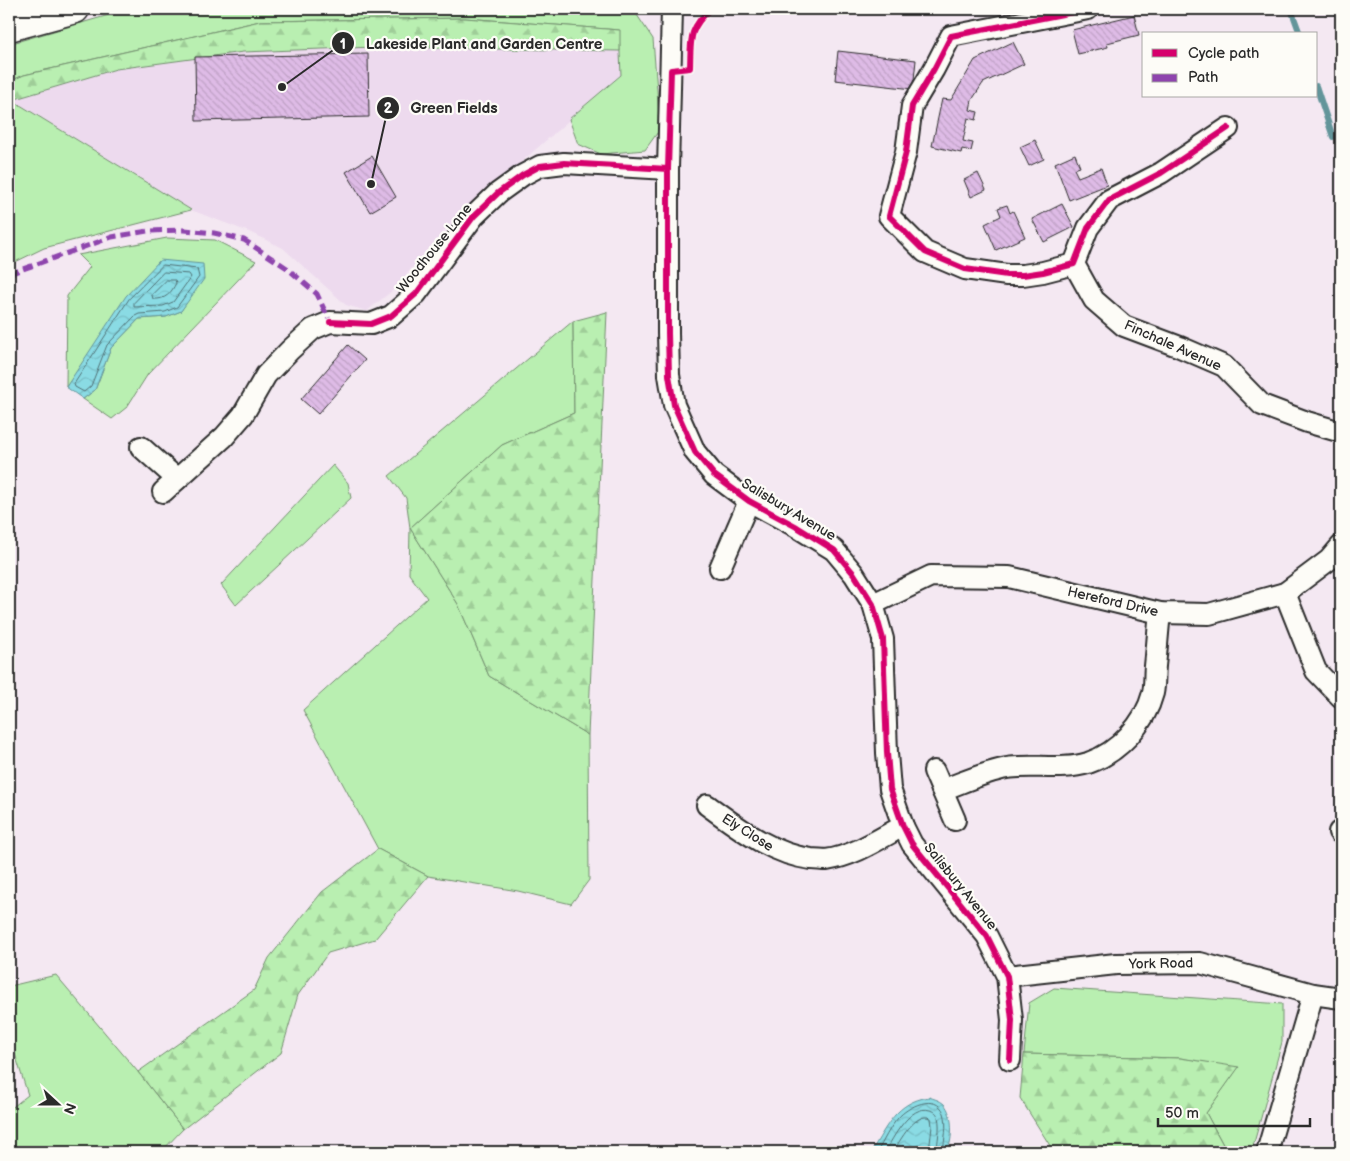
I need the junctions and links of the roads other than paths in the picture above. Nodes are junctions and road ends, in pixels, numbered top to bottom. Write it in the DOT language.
graph roads {
  1 [pos="75,9"];
  2 [pos="672,9"];
  3 [pos="1088,9"];
  4 [pos="9,27"];
  5 [pos="1228,128"];
  6 [pos="668,169"];
  7 [pos="1074,264"];
  8 [pos="1341,432"];
  9 [pos="141,447"];
  10 [pos="749,501"];
  11 [pos="1341,546"];
  12 [pos="720,568"];
  13 [pos="1284,593"];
  14 [pos="872,604"];
  15 [pos="1160,613"];
  16 [pos="1341,697"];
  17 [pos="934,771"];
  18 [pos="942,790"];
  19 [pos="708,805"];
  20 [pos="955,820"];
  21 [pos="903,826"];
  22 [pos="1007,976"];
  23 [pos="1313,994"];
  24 [pos="1341,998"];
  25 [pos="1010,1060"];
  26 [pos="1267,1152"];
  1 -- 4 [label="main road"];
  2 -- 6 [label="street, Salisbury Avenue"];
  3 -- 7 [label="street"];
  5 -- 7 [label="street"];
  6 -- 9 [label="street, Woodhouse Lane"];
  6 -- 10 [label="street, Salisbury Avenue"];
  7 -- 8 [label="street, Finchale Avenue"];
  10 -- 12 [label="street"];
  10 -- 14 [label="street, Salisbury Avenue"];
  11 -- 13 [label="street, Hereford Drive"];
  13 -- 15 [label="street, Hereford Drive"];
  13 -- 16 [label="street"];
  14 -- 15 [label="street, Hereford Drive"];
  14 -- 21 [label="street, Salisbury Avenue"];
  15 -- 18 [label="street"];
  17 -- 18 [label="street"];
  18 -- 20 [label="street"];
  19 -- 21 [label="street, Ely Close"];
  21 -- 22 [label="street, Salisbury Avenue"];
  22 -- 23 [label="street, York Road"];
  22 -- 25 [label="street, Salisbury Avenue"];
  23 -- 24 [label="street, York Road"];
  23 -- 26 [label="street"];
}
